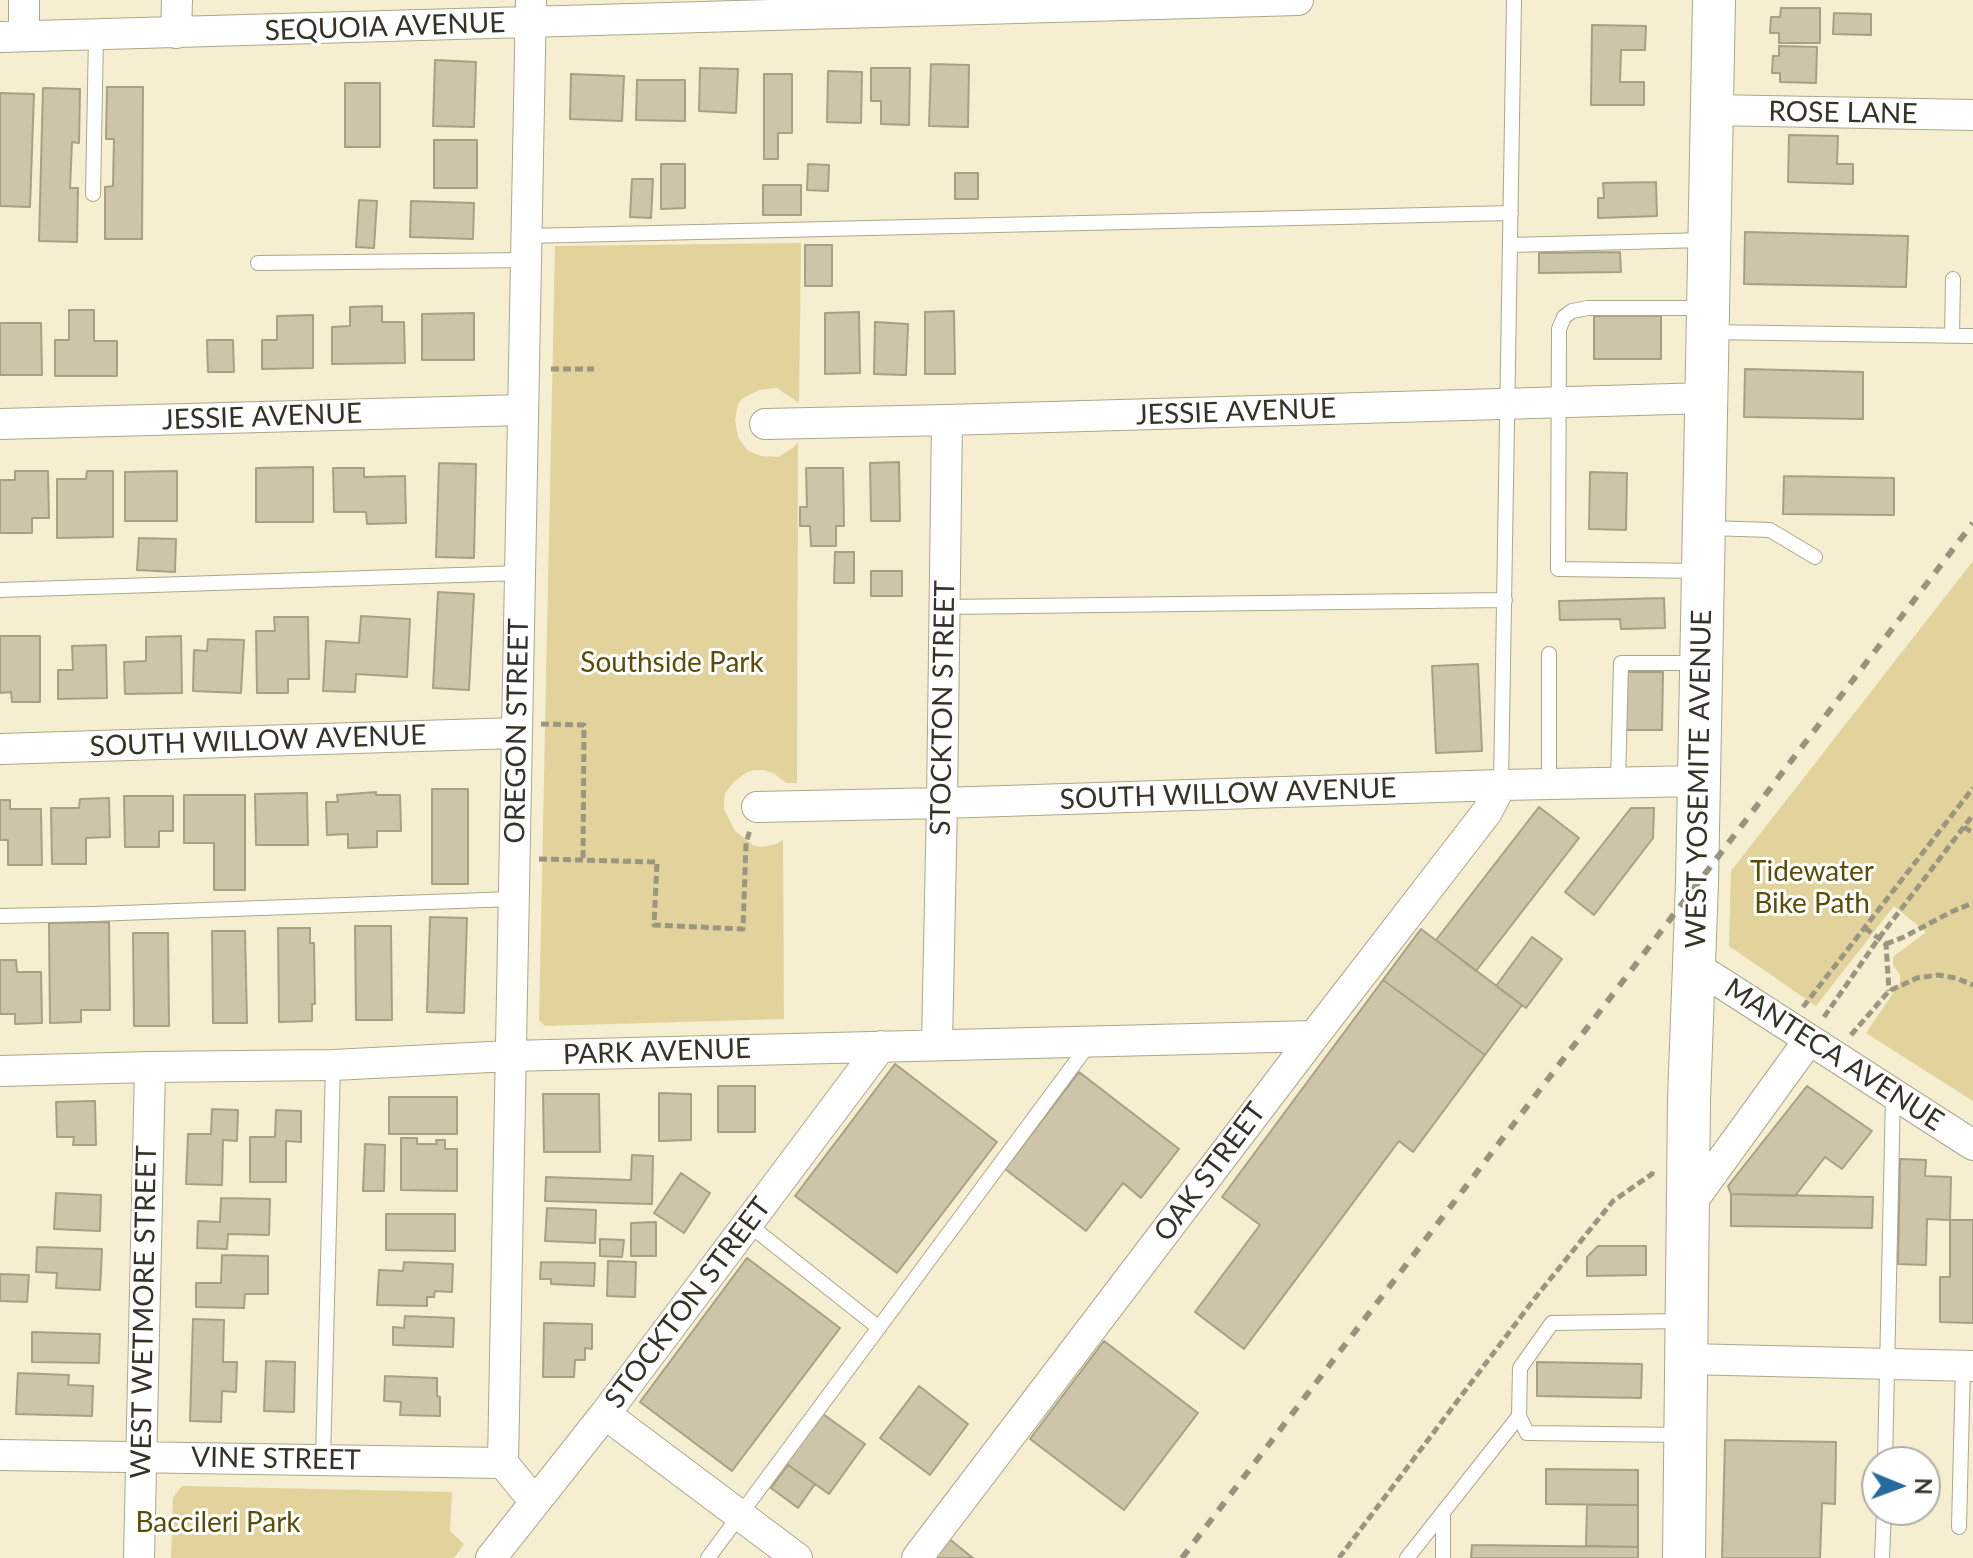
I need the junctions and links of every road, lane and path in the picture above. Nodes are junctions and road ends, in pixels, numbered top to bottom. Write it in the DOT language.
graph roads {
  1 [pos="24,0"];
  2 [pos="177,0"];
  3 [pos="1298,0"];
  4 [pos="1514,0"];
  5 [pos="1714,0"];
  6 [pos="1145,3"];
  7 [pos="954,5"];
  8 [pos="745,8"];
  9 [pos="531,12"];
  10 [pos="176,33"];
  11 [pos="96,35"];
  12 [pos="12,37"];
  13 [pos="1712,110"];
  14 [pos="1973,115"];
  15 [pos="93,194"];
  16 [pos="1511,213"];
  17 [pos="1710,240"];
  18 [pos="1510,245"];
  19 [pos="526,248"];
  20 [pos="258,263"];
  21 [pos="1953,279"];
  22 [pos="1708,320"];
  23 [pos="1952,336"];
  24 [pos="1973,336"];
  25 [pos="524,368"];
  26 [pos="594,369"];
  27 [pos="1707,398"];
  28 [pos="1557,402"];
  29 [pos="1508,403"];
  30 [pos="523,410"];
  31 [pos="947,420"];
  32 [pos="0,424"];
  33 [pos="765,424"];
  34 [pos="1704,528"];
  35 [pos="1815,557"];
  36 [pos="1704,571"];
  37 [pos="520,573"];
  38 [pos="0,590"];
  39 [pos="1505,600"];
  40 [pos="943,607"];
  41 [pos="1549,654"];
  42 [pos="1702,663"];
  43 [pos="517,733"];
  44 [pos="0,749"];
  45 [pos="1699,781"];
  46 [pos="1618,783"];
  47 [pos="1549,784"];
  48 [pos="1501,785"];
  49 [pos="942,803"];
  50 [pos="757,807"];
  51 [pos="1973,815"];
  52 [pos="1964,827"];
  53 [pos="1973,833"];
  54 [pos="514,858"];
  55 [pos="583,860"];
  56 [pos="513,899"];
  57 [pos="1973,903"];
  58 [pos="0,916"];
  59 [pos="1865,928"];
  60 [pos="1879,938"];
  61 [pos="1886,944"];
  62 [pos="1695,966"];
  63 [pos="1973,985"];
  64 [pos="1889,991"];
  65 [pos="1314,1036"];
  66 [pos="1091,1041"];
  67 [pos="937,1044"];
  68 [pos="881,1046"];
  69 [pos="1821,1048"];
  70 [pos="510,1056"];
  71 [pos="333,1065"];
  72 [pos="150,1067"];
  73 [pos="0,1071"];
  74 [pos="1893,1094"];
  75 [pos="1973,1145"];
  76 [pos="1688,1207"];
  77 [pos="748,1224"];
  78 [pos="879,1328"];
  79 [pos="1687,1340"];
  80 [pos="1887,1364"];
  81 [pos="1968,1366"];
  82 [pos="605,1414"];
  83 [pos="1519,1416"];
  84 [pos="1686,1435"];
  85 [pos="1885,1446"];
  86 [pos="0,1455"];
  87 [pos="141,1457"];
  88 [pos="323,1460"];
  89 [pos="503,1463"];
  90 [pos="534,1501"];
  91 [pos="1443,1512"];
  92 [pos="741,1515"];
  93 [pos="1883,1526"];
  94 [pos="1959,1527"];
  95 [pos="139,1558"];
  96 [pos="491,1558"];
  97 [pos="708,1558"];
  98 [pos="797,1558"];
  99 [pos="917,1558"];
  100 [pos="1407,1558"];
  101 [pos="1443,1558"];
  102 [pos="1684,1558"];
  103 [pos="1882,1558"];
  1 -- 12 [label="street"];
  2 -- 10 [label="street"];
  3 -- 6 [label="street, SEQUOIA AVENUE"];
  4 -- 16 [label="lane"];
  5 -- 13 [label="main road, WEST YOSEMITE AVENUE"];
  6 -- 7 [label="street, SEQUOIA AVENUE"];
  7 -- 8 [label="street, SEQUOIA AVENUE"];
  8 -- 9 [label="street, SEQUOIA AVENUE"];
  9 -- 10 [label="street, SEQUOIA AVENUE"];
  9 -- 19 [label="street, OREGON STREET"];
  10 -- 11 [label="street, SEQUOIA AVENUE"];
  11 -- 12 [label="street, SEQUOIA AVENUE"];
  11 -- 15 [label="lane"];
  13 -- 14 [label="street, ROSE LANE"];
  13 -- 17 [label="main road, WEST YOSEMITE AVENUE"];
  16 -- 18 [label="lane"];
  16 -- 19 [label="lane"];
  17 -- 18 [label="lane"];
  17 -- 22 [label="main road, WEST YOSEMITE AVENUE"];
  18 -- 29 [label="lane"];
  19 -- 20 [label="lane"];
  19 -- 25 [label="street, OREGON STREET"];
  21 -- 23 [label="lane"];
  22 -- 23 [label="lane"];
  22 -- 27 [label="main road, WEST YOSEMITE AVENUE"];
  22 -- 28 [label="lane"];
  23 -- 24 [label="lane"];
  25 -- 26 [label="path"];
  25 -- 30 [label="street, OREGON STREET"];
  27 -- 28 [label="street, JESSIE AVENUE"];
  27 -- 34 [label="main road, WEST YOSEMITE AVENUE"];
  28 -- 29 [label="street, JESSIE AVENUE"];
  28 -- 36 [label="lane"];
  29 -- 31 [label="street, JESSIE AVENUE"];
  29 -- 39 [label="lane"];
  30 -- 32 [label="street, JESSIE AVENUE"];
  30 -- 37 [label="street, OREGON STREET"];
  31 -- 33 [label="street, JESSIE AVENUE"];
  31 -- 40 [label="street, STOCKTON STREET"];
  34 -- 35 [label="lane"];
  34 -- 36 [label="main road, WEST YOSEMITE AVENUE"];
  36 -- 42 [label="main road, WEST YOSEMITE AVENUE"];
  37 -- 38 [label="lane"];
  37 -- 43 [label="street, OREGON STREET"];
  39 -- 40 [label="lane"];
  39 -- 48 [label="lane"];
  40 -- 49 [label="street, STOCKTON STREET"];
  41 -- 47 [label="lane"];
  42 -- 45 [label="main road, WEST YOSEMITE AVENUE"];
  42 -- 46 [label="lane"];
  43 -- 44 [label="street, SOUTH WILLOW AVENUE"];
  43 -- 54 [label="street, OREGON STREET"];
  43 -- 55 [label="path"];
  45 -- 46 [label="street, SOUTH WILLOW AVENUE"];
  45 -- 62 [label="main road, WEST YOSEMITE AVENUE"];
  46 -- 47 [label="street, SOUTH WILLOW AVENUE"];
  47 -- 48 [label="street, SOUTH WILLOW AVENUE"];
  48 -- 49 [label="street, SOUTH WILLOW AVENUE"];
  48 -- 65 [label="street, OAK STREET"];
  49 -- 50 [label="street, SOUTH WILLOW AVENUE"];
  49 -- 67 [label="street, STOCKTON STREET"];
  50 -- 55 [label="path"];
  51 -- 52 [label="path"];
  52 -- 53 [label="path"];
  52 -- 60 [label="path"];
  54 -- 55 [label="path"];
  54 -- 56 [label="street, OREGON STREET"];
  56 -- 58 [label="lane"];
  56 -- 70 [label="street, OREGON STREET"];
  57 -- 61 [label="path"];
  59 -- 60 [label="path"];
  60 -- 61 [label="path"];
  60 -- 69 [label="path"];
  61 -- 64 [label="path"];
  62 -- 69 [label="street, MANTECA AVENUE"];
  62 -- 76 [label="main road, WEST YOSEMITE AVENUE"];
  63 -- 64 [label="path"];
  64 -- 69 [label="path"];
  65 -- 66 [label="street, PARK AVENUE"];
  65 -- 99 [label="street, OAK STREET"];
  66 -- 67 [label="street, PARK AVENUE"];
  66 -- 78 [label="lane"];
  67 -- 68 [label="street, PARK AVENUE"];
  68 -- 70 [label="street, PARK AVENUE"];
  68 -- 77 [label="street, STOCKTON STREET"];
  69 -- 74 [label="street, MANTECA AVENUE"];
  69 -- 76 [label="street"];
  70 -- 71 [label="street, PARK AVENUE"];
  70 -- 89 [label="street, OREGON STREET"];
  71 -- 72 [label="street, PARK AVENUE"];
  71 -- 88 [label="lane"];
  72 -- 73 [label="street, PARK AVENUE"];
  72 -- 87 [label="street, WEST WETMORE STREET"];
  74 -- 75 [label="street, MANTECA AVENUE"];
  74 -- 80 [label="lane"];
  76 -- 79 [label="main road, WEST YOSEMITE AVENUE"];
  77 -- 78 [label="lane"];
  77 -- 82 [label="street, STOCKTON STREET"];
  78 -- 92 [label="lane"];
  79 -- 80 [label="street"];
  79 -- 83 [label="lane"];
  79 -- 84 [label="main road, WEST YOSEMITE AVENUE"];
  80 -- 81 [label="street"];
  80 -- 85 [label="lane"];
  81 -- 94 [label="lane"];
  82 -- 90 [label="street, STOCKTON STREET"];
  82 -- 92 [label="street"];
  83 -- 84 [label="lane"];
  83 -- 91 [label="lane"];
  84 -- 102 [label="main road, WEST YOSEMITE AVENUE"];
  86 -- 87 [label="street, VINE STREET"];
  87 -- 88 [label="street, VINE STREET"];
  87 -- 95 [label="street, WEST WETMORE STREET"];
  88 -- 89 [label="street, VINE STREET"];
  89 -- 90 [label="street"];
  90 -- 96 [label="street, STOCKTON STREET"];
  91 -- 100 [label="lane"];
  91 -- 101 [label="lane"];
  92 -- 97 [label="lane"];
  92 -- 98 [label="street"];
  93 -- 103 [label="lane"];
}
